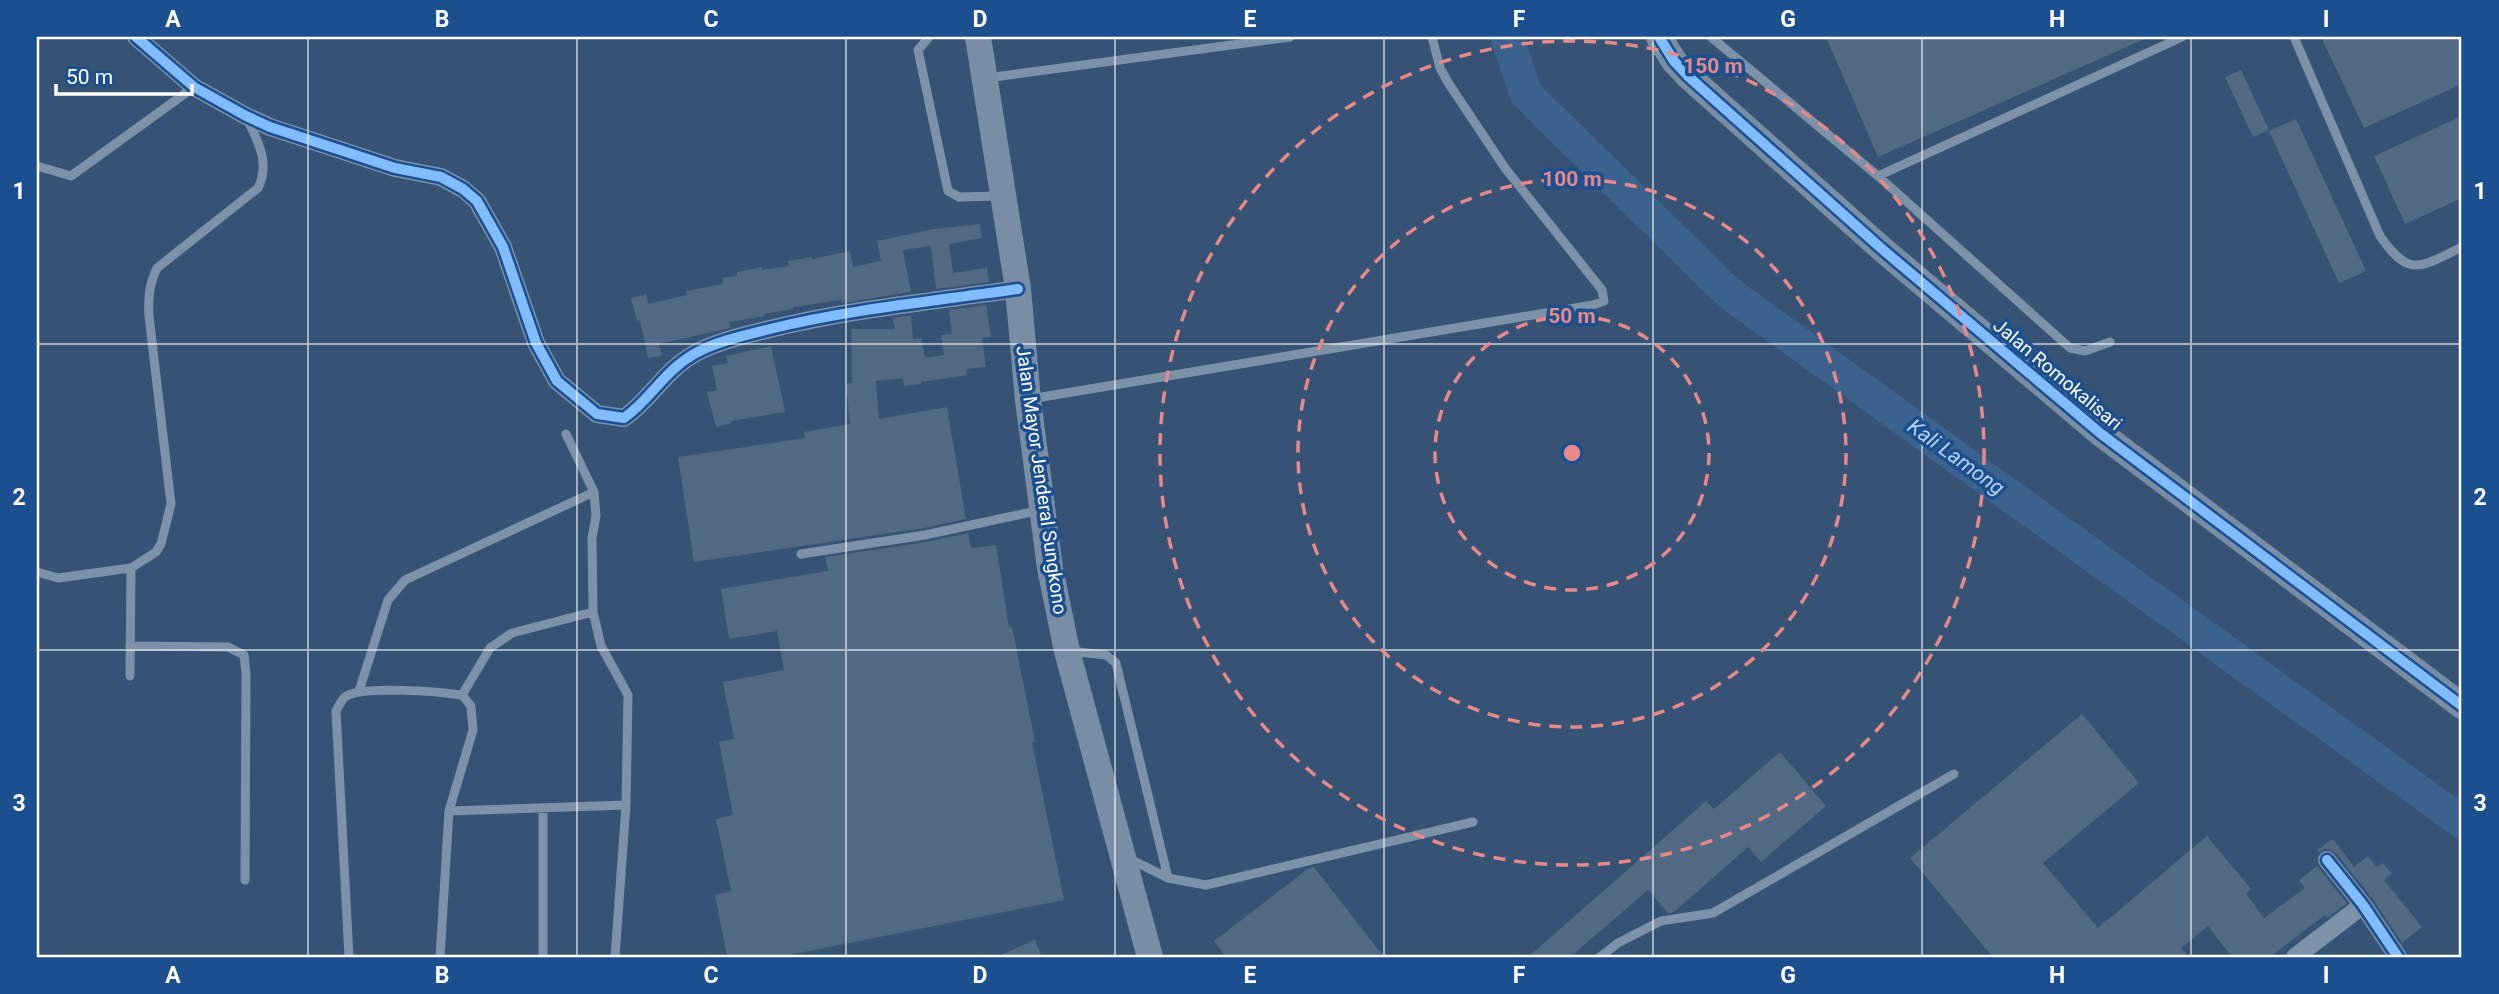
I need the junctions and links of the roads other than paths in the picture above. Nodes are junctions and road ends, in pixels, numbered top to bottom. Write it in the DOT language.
graph roads {
  1 [pos="136,37"];
  2 [pos="929,37"];
  3 [pos="978,37"];
  4 [pos="1290,37"];
  5 [pos="1432,37"];
  6 [pos="1659,37"];
  7 [pos="1711,37"];
  8 [pos="2182,37"];
  9 [pos="2294,37"];
  10 [pos="985,78"];
  11 [pos="194,86"];
  12 [pos="246,116"];
  13 [pos="37,166"];
  14 [pos="1878,176"];
  15 [pos="1003,196"];
  16 [pos="2462,247"];
  17 [pos="1018,289"];
  18 [pos="2110,342"];
  19 [pos="1028,400"];
  20 [pos="566,434"];
  21 [pos="594,492"];
  22 [pos="1042,510"];
  23 [pos="801,554"];
  24 [pos="131,568"];
  25 [pos="37,572"];
  26 [pos="593,612"];
  27 [pos="130,646"];
  28 [pos="1067,651"];
  29 [pos="130,676"];
  30 [pos="359,691"];
  31 [pos="462,695"];
  32 [pos="2462,706"];
  33 [pos="1954,774"];
  34 [pos="626,805"];
  35 [pos="543,808"];
  36 [pos="449,811"];
  37 [pos="1473,822"];
  38 [pos="1121,854"];
  39 [pos="2327,860"];
  40 [pos="1168,878"];
  41 [pos="245,880"];
  42 [pos="2362,905"];
  43 [pos="2394,956"];
  44 [pos="349,957"];
  45 [pos="440,957"];
  46 [pos="543,957"];
  47 [pos="615,957"];
  48 [pos="1150,957"];
  49 [pos="1601,957"];
  50 [pos="2295,957"];
  1 -- 11 [label="street"];
  2 -- 15 [label="lane"];
  3 -- 10 [label="street, Jalan Mayor Jenderal Sungkono"];
  4 -- 10 [label="lane"];
  5 -- 19 [label="lane"];
  6 -- 32 [label="street, Jalan Romokalisari"];
  7 -- 14 [label="lane"];
  8 -- 14 [label="lane"];
  9 -- 16 [label="lane"];
  10 -- 15 [label="street, Jalan Mayor Jenderal Sungkono"];
  11 -- 12 [label="street"];
  11 -- 13 [label="lane"];
  12 -- 17 [label="street"];
  12 -- 24 [label="lane"];
  14 -- 18 [label="lane"];
  15 -- 17 [label="street, Jalan Mayor Jenderal Sungkono"];
  17 -- 19 [label="street, Jalan Mayor Jenderal Sungkono"];
  19 -- 22 [label="street, Jalan Mayor Jenderal Sungkono"];
  20 -- 21 [label="lane"];
  21 -- 26 [label="lane"];
  21 -- 30 [label="lane"];
  22 -- 23 [label="lane"];
  22 -- 28 [label="street, Jalan Mayor Jenderal Sungkono"];
  24 -- 25 [label="lane"];
  24 -- 27 [label="lane"];
  26 -- 31 [label="lane"];
  26 -- 34 [label="lane"];
  27 -- 29 [label="lane"];
  27 -- 41 [label="lane"];
  28 -- 38 [label="street, Jalan Mayor Jenderal Sungkono"];
  28 -- 40 [label="lane"];
  30 -- 31 [label="lane"];
  30 -- 44 [label="lane"];
  31 -- 36 [label="lane"];
  33 -- 49 [label="lane"];
  34 -- 35 [label="lane"];
  34 -- 47 [label="lane"];
  35 -- 36 [label="lane"];
  35 -- 46 [label="lane"];
  36 -- 45 [label="lane"];
  37 -- 40 [label="lane"];
  38 -- 40 [label="lane"];
  38 -- 48 [label="street, Jalan Mayor Jenderal Sungkono"];
  39 -- 42 [label="street"];
  42 -- 43 [label="street"];
  42 -- 50 [label="street"];
}
